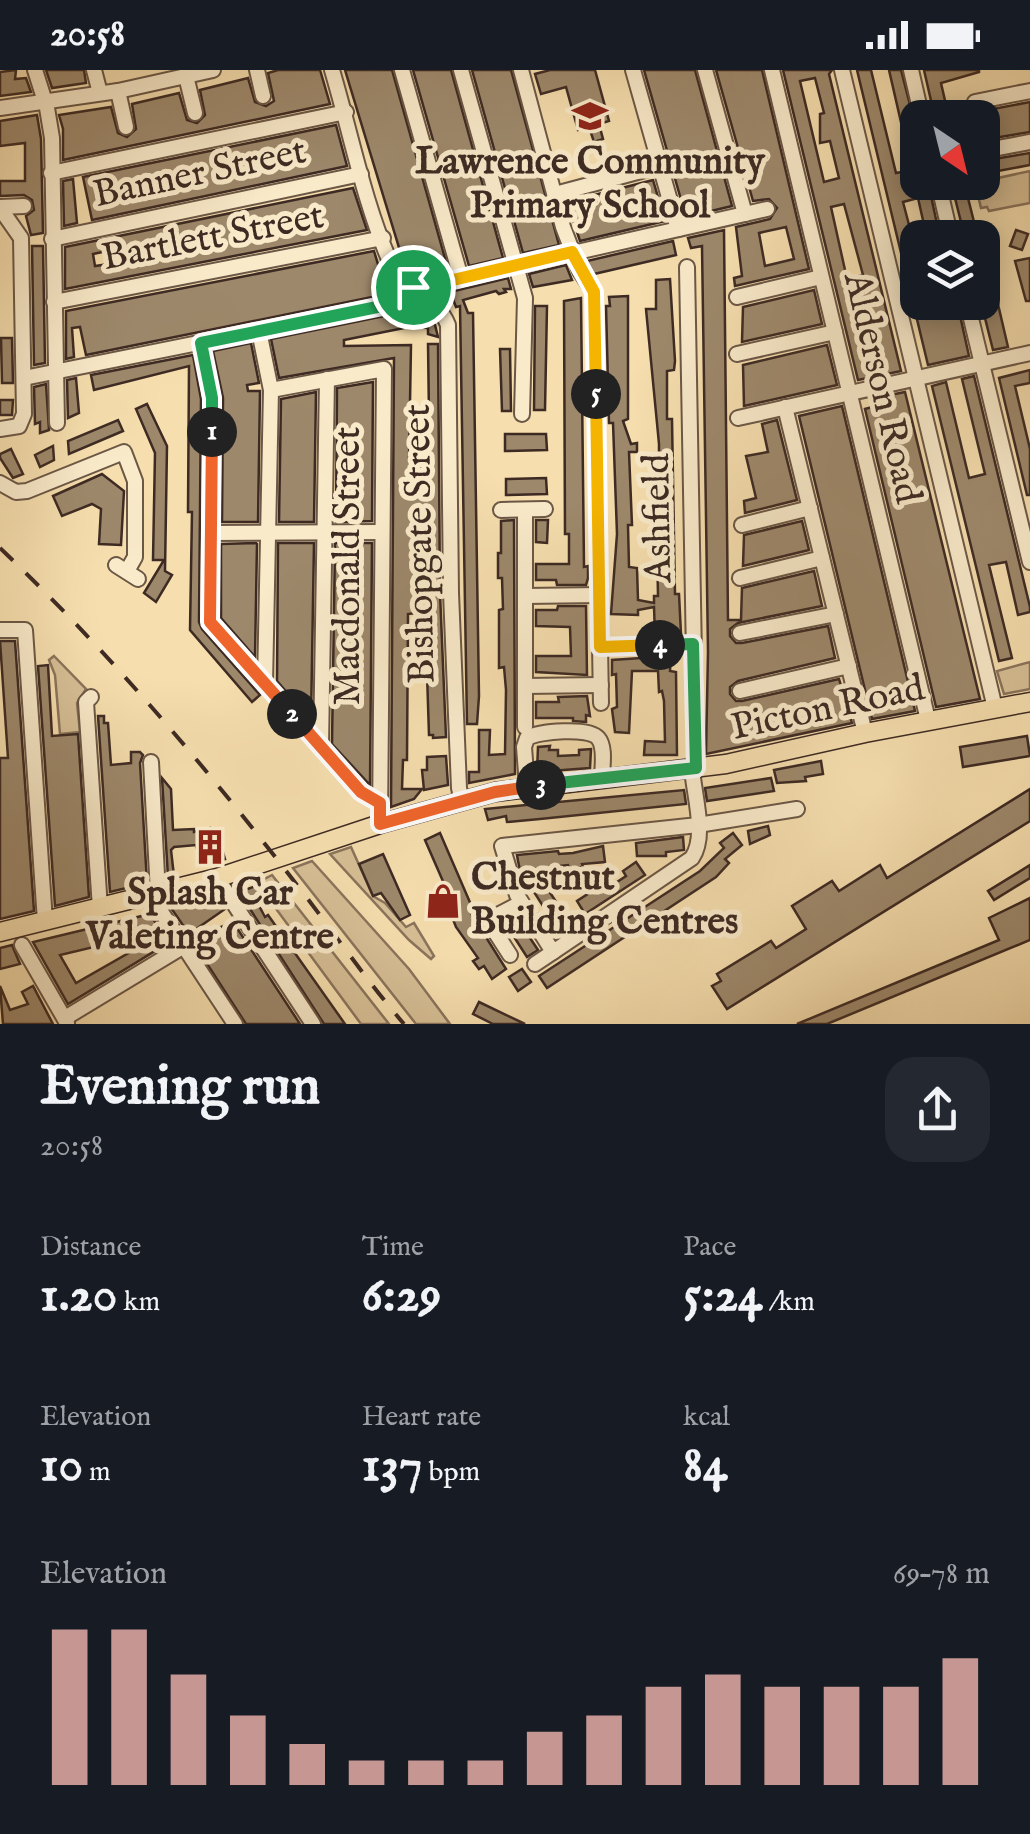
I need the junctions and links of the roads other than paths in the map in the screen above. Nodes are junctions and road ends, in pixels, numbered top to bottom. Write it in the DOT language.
graph roads {
  1 [pos="35,70"];
  2 [pos="94,70"];
  3 [pos="213,70"];
  4 [pos="257,70"];
  5 [pos="332,70"];
  6 [pos="402,70"];
  7 [pos="461,70"];
  8 [pos="521,70"];
  9 [pos="632,70"];
  10 [pos="705,70"];
  11 [pos="772,70"];
  12 [pos="842,70"];
  13 [pos="911,70"];
  14 [pos="158,76"];
  15 [pos="186,76"];
  16 [pos="118,91"];
  17 [pos="1030,91"];
  18 [pos="100,93"];
  19 [pos="263,96"];
  20 [pos="918,100"];
  21 [pos="985,100"];
  22 [pos="45,102"];
  23 [pos="0,108"];
  24 [pos="346,112"];
  25 [pos="195,113"];
  26 [pos="126,127"];
  27 [pos="1030,142"];
  28 [pos="1000,148"];
  29 [pos="660,166"];
  30 [pos="51,173"];
  31 [pos="361,174"];
  32 [pos="554,194"];
  33 [pos="24,206"];
  34 [pos="0,207"];
  35 [pos="767,209"];
  36 [pos="745,214"];
  37 [pos="678,229"];
  38 [pos="383,238"];
  39 [pos="52,239"];
  40 [pos="572,252"];
  41 [pos="516,264"];
  42 [pos="687,267"];
  43 [pos="822,277"];
  44 [pos="461,278"];
  45 [pos="419,291"];
  46 [pos="737,297"];
  47 [pos="54,302"];
  48 [pos="970,320"];
  49 [pos="259,331"];
  50 [pos="835,332"];
  51 [pos="201,343"];
  52 [pos="1030,353"];
  53 [pos="738,354"];
  54 [pos="981,363"];
  55 [pos="54,371"];
  56 [pos="24,378"];
  57 [pos="916,378"];
  58 [pos="327,379"];
  59 [pos="271,390"];
  60 [pos="849,393"];
  61 [pos="784,407"];
  62 [pos="522,414"];
  63 [pos="738,418"];
  64 [pos="58,423"];
  65 [pos="0,429"];
  66 [pos="0,484"];
  67 [pos="810,508"];
  68 [pos="545,509"];
  69 [pos="500,510"];
  70 [pos="524,511"];
  71 [pos="742,524"];
  72 [pos="322,532"];
  73 [pos="381,532"];
  74 [pos="211,534"];
  75 [pos="269,534"];
  76 [pos="822,558"];
  77 [pos="1030,562"];
  78 [pos="127,571"];
  79 [pos="740,578"];
  80 [pos="600,595"];
  81 [pos="525,602"];
  82 [pos="836,614"];
  83 [pos="0,630"];
  84 [pos="740,633"];
  85 [pos="693,644"];
  86 [pos="600,647"];
  87 [pos="848,666"];
  88 [pos="265,684"];
  89 [pos="601,685"];
  90 [pos="525,686"];
  91 [pos="740,691"];
  92 [pos="91,697"];
  93 [pos="1030,702"];
  94 [pos="602,703"];
  95 [pos="995,708"];
  96 [pos="928,720"];
  97 [pos="525,727"];
  98 [pos="865,733"];
  99 [pos="321,747"];
  100 [pos="151,762"];
  101 [pos="694,768"];
  102 [pos="602,778"];
  103 [pos="527,786"];
  104 [pos="784,795"];
  105 [pos="462,801"];
  106 [pos="380,803"];
  107 [pos="380,824"];
  108 [pos="698,825"];
  109 [pos="217,878"];
  110 [pos="154,894"];
  111 [pos="521,903"];
  112 [pos="100,908"];
  113 [pos="45,921"];
  114 [pos="0,932"];
  115 [pos="22,946"];
  116 [pos="184,946"];
  117 [pos="554,952"];
  118 [pos="510,955"];
  119 [pos="535,964"];
  120 [pos="66,1021"];
  121 [pos="235,1024"];
  122 [pos="313,1024"];
  1 -- 22 [label="street"];
  2 -- 18 [label="street"];
  3 -- 15 [label="street"];
  4 -- 19 [label="street"];
  5 -- 24 [label="street, Bishopgate Street"];
  6 -- 44 [label="street"];
  7 -- 41 [label="street"];
  8 -- 32 [label="street"];
  9 -- 29 [label="street"];
  10 -- 36 [label="street"];
  11 -- 43 [label="street, Alderson Road"];
  12 -- 57 [label="street"];
  13 -- 20 [label="street"];
  14 -- 15 [label="street"];
  14 -- 16 [label="street"];
  15 -- 25 [label="street"];
  16 -- 18 [label="street"];
  16 -- 26 [label="street"];
  17 -- 21 [label="street"];
  18 -- 22 [label="street"];
  22 -- 23 [label="street"];
  22 -- 30 [label="street"];
  24 -- 30 [label="street"];
  24 -- 31 [label="street, Bishopgate Street"];
  27 -- 28 [label="street"];
  29 -- 32 [label="street"];
  29 -- 37 [label="street"];
  30 -- 39 [label="street"];
  31 -- 38 [label="street, Bishopgate Street"];
  31 -- 39 [label="street, Banner Street"];
  32 -- 40 [label="street"];
  33 -- 34 [label="street"];
  34 -- 56 [label="street"];
  35 -- 36 [label="street"];
  36 -- 37 [label="street"];
  37 -- 40 [label="street"];
  38 -- 45 [label="street, Bishopgate Street"];
  38 -- 47 [label="street, Bartlett Street"];
  39 -- 47 [label="street"];
  40 -- 41 [label="street"];
  40 -- 80 [label="street"];
  41 -- 44 [label="street"];
  41 -- 62 [label="street"];
  42 -- 85 [label="street, Ashfield"];
  43 -- 46 [label="street"];
  43 -- 50 [label="street, Alderson Road"];
  44 -- 45 [label="street"];
  45 -- 49 [label="street"];
  45 -- 105 [label="street, Bishopgate Street"];
  47 -- 55 [label="street"];
  48 -- 54 [label="street"];
  49 -- 51 [label="street"];
  49 -- 59 [label="street"];
  50 -- 53 [label="street"];
  50 -- 60 [label="street, Alderson Road"];
  51 -- 55 [label="street"];
  51 -- 74 [label="street"];
  52 -- 54 [label="street"];
  54 -- 57 [label="street"];
  54 -- 77 [label="street"];
  55 -- 56 [label="street"];
  55 -- 64 [label="street"];
  56 -- 65 [label="street"];
  57 -- 60 [label="street"];
  57 -- 95 [label="street"];
  58 -- 59 [label="street"];
  58 -- 72 [label="street"];
  58 -- 73 [label="street, Macdonald Street"];
  59 -- 75 [label="street"];
  60 -- 61 [label="street"];
  60 -- 96 [label="street, Alderson Road"];
  61 -- 63 [label="street"];
  61 -- 67 [label="street"];
  66 -- 78 [label="street"];
  67 -- 71 [label="street"];
  67 -- 76 [label="street"];
  68 -- 70 [label="street"];
  69 -- 70 [label="street"];
  70 -- 81 [label="street"];
  72 -- 73 [label="street"];
  72 -- 75 [label="street"];
  72 -- 99 [label="street"];
  73 -- 106 [label="street, Macdonald Street"];
  74 -- 75 [label="street"];
  74 -- 88 [label="street"];
  75 -- 88 [label="street"];
  76 -- 79 [label="street"];
  76 -- 82 [label="street"];
  80 -- 81 [label="street"];
  80 -- 86 [label="street"];
  81 -- 90 [label="street"];
  82 -- 84 [label="street"];
  82 -- 87 [label="street"];
  83 -- 113 [label="street"];
  85 -- 86 [label="street"];
  85 -- 101 [label="street, Ashfield"];
  86 -- 89 [label="street"];
  87 -- 91 [label="street"];
  87 -- 98 [label="street"];
  88 -- 99 [label="street"];
  89 -- 90 [label="street"];
  89 -- 94 [label="street"];
  90 -- 97 [label="street"];
  92 -- 112 [label="street"];
  93 -- 95 [label="main road, Picton Road"];
  95 -- 96 [label="main road, Picton Road"];
  96 -- 98 [label="main road, Picton Road"];
  98 -- 101 [label="main road, Picton Road"];
  99 -- 106 [label="street"];
  100 -- 110 [label="street"];
  101 -- 102 [label="main road, Picton Road"];
  101 -- 108 [label="street, Ashfield"];
  102 -- 103 [label="main road, Picton Road"];
  102 -- 103 [label="street"];
  103 -- 105 [label="main road, Picton Road"];
  104 -- 108 [label="street"];
  105 -- 107 [label="main road, Picton Road"];
  106 -- 107 [label="street, Macdonald Street"];
  107 -- 109 [label="main road, Picton Road"];
  108 -- 111 [label="street"];
  108 -- 117 [label="street"];
  109 -- 110 [label="main road, Picton Road"];
  109 -- 122 [label="street"];
  110 -- 112 [label="main road, Picton Road"];
  110 -- 116 [label="street"];
  111 -- 117 [label="street"];
  111 -- 118 [label="street"];
  112 -- 113 [label="main road, Picton Road"];
  113 -- 114 [label="main road, Picton Road"];
  115 -- 120 [label="street"];
  116 -- 120 [label="street"];
  116 -- 121 [label="street"];
  117 -- 119 [label="street"];
}
